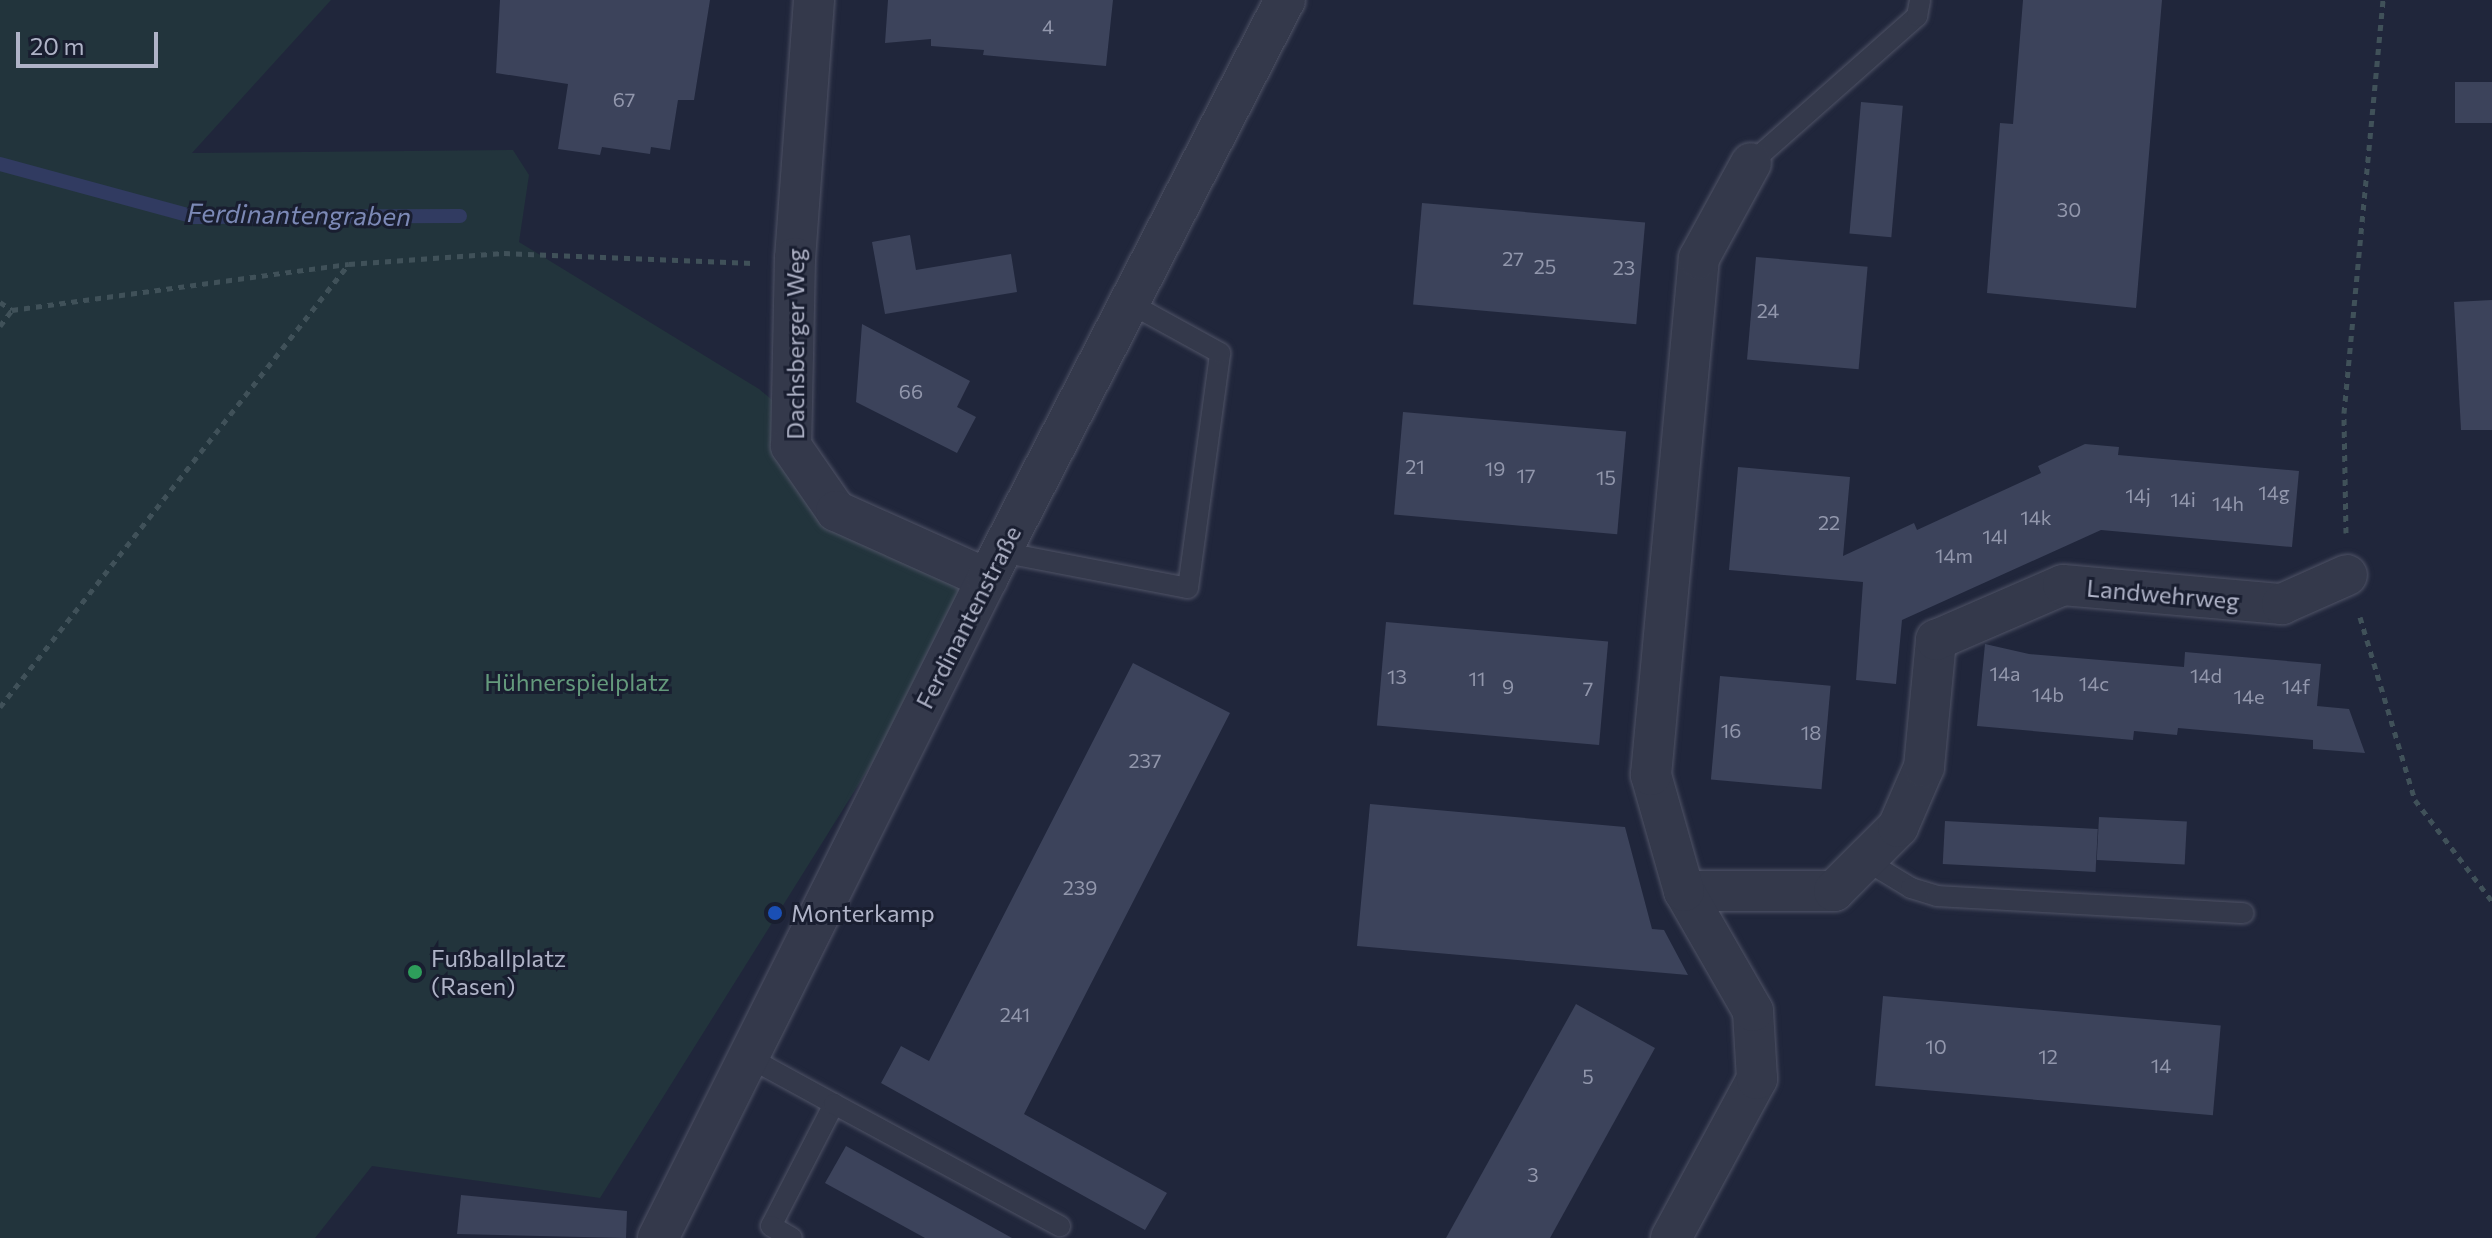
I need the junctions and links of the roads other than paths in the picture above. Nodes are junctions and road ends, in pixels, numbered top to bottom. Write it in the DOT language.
graph roads {
  1 [pos="814,0"];
  2 [pos="1285,0"];
  3 [pos="1920,0"];
  4 [pos="1751,163"];
  5 [pos="1129,303"];
  6 [pos="994,565"];
  7 [pos="2347,575"];
  8 [pos="1865,860"];
  9 [pos="1684,891"];
  10 [pos="2244,913"];
  11 [pos="748,1057"];
  12 [pos="834,1104"];
  13 [pos="1060,1226"];
  14 [pos="658,1238"];
  15 [pos="792,1238"];
  16 [pos="1671,1238"];
  1 -- 6 [label="street, Dachsberger Weg"];
  2 -- 5 [label="street, Ferdinantenstraße"];
  3 -- 4 [label="lane"];
  4 -- 9 [label="street"];
  5 -- 6 [label="street, Ferdinantenstraße"];
  5 -- 6 [label="lane"];
  6 -- 11 [label="street, Ferdinantenstraße"];
  7 -- 8 [label="street, Landwehrweg"];
  8 -- 9 [label="street, Landwehrweg"];
  8 -- 10 [label="lane"];
  9 -- 16 [label="street"];
  11 -- 12 [label="lane"];
  11 -- 14 [label="street, Ferdinantenstraße"];
  12 -- 13 [label="lane"];
  12 -- 15 [label="lane"];
}
